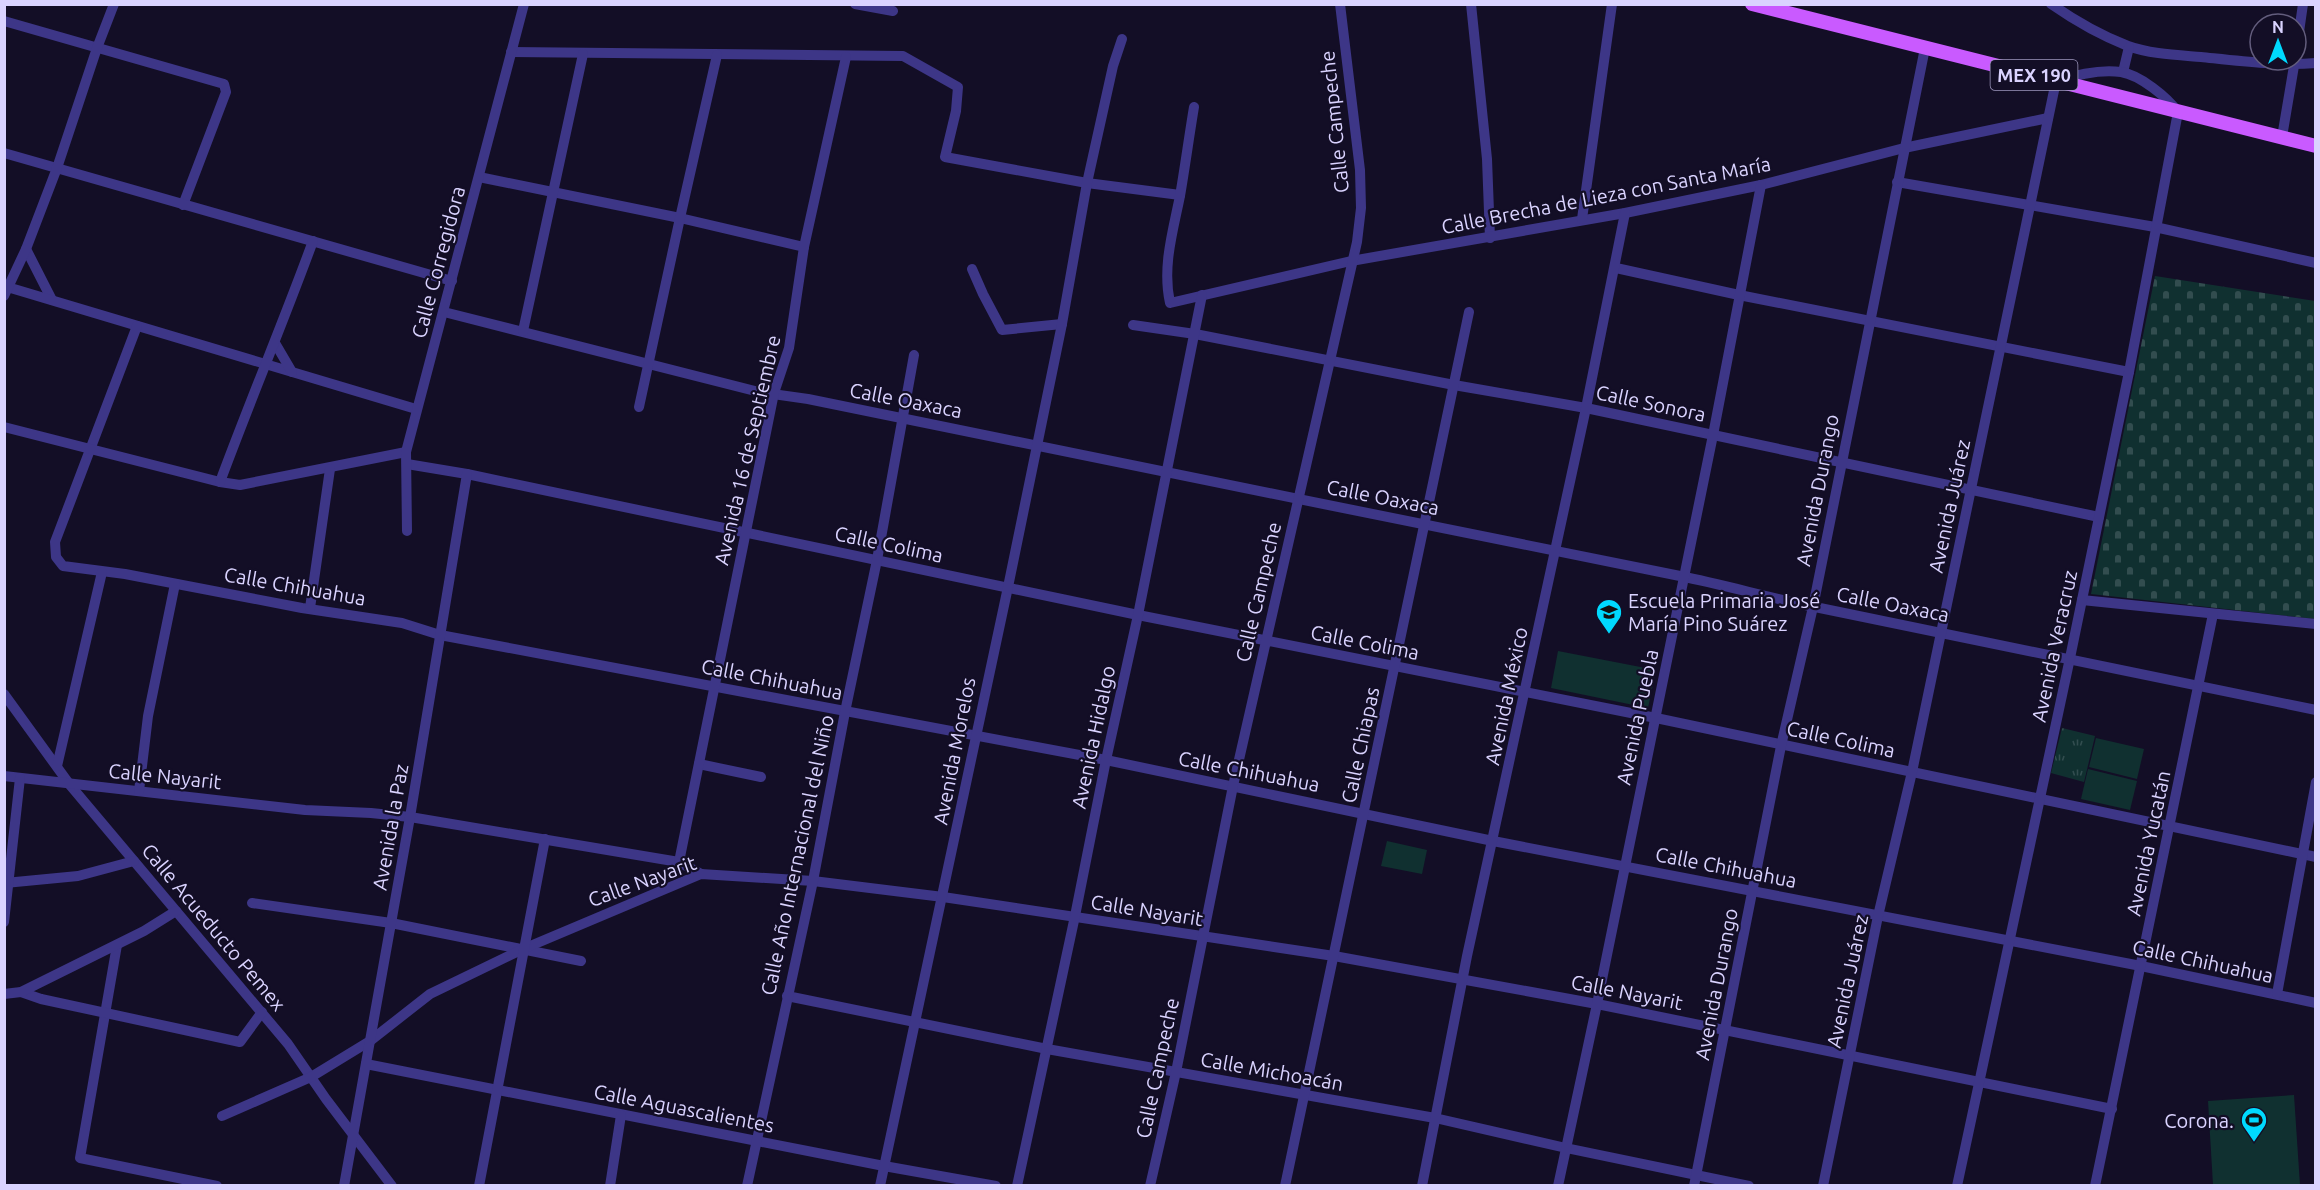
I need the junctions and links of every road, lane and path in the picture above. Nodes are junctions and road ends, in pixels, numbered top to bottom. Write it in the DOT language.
graph roads {
  1 [pos="114,4"];
  2 [pos="524,4"];
  3 [pos="855,4"];
  4 [pos="1340,4"];
  5 [pos="1471,4"];
  6 [pos="1612,4"];
  7 [pos="1752,4"];
  8 [pos="2051,4"];
  9 [pos="892,10"];
  10 [pos="1799,10"];
  11 [pos="4,21"];
  12 [pos="1122,39"];
  13 [pos="2129,46"];
  14 [pos="97,48"];
  15 [pos="1925,48"];
  16 [pos="512,52"];
  17 [pos="583,54"];
  18 [pos="717,55"];
  19 [pos="846,57"];
  20 [pos="2248,57"];
  21 [pos="2123,72"];
  22 [pos="2293,72"];
  23 [pos="2056,81"];
  24 [pos="1194,107"];
  25 [pos="2178,112"];
  26 [pos="2048,118"];
  27 [pos="2282,137"];
  28 [pos="2316,146"];
  29 [pos="1904,148"];
  30 [pos="4,153"];
  31 [pos="57,168"];
  32 [pos="479,177"];
  33 [pos="1897,182"];
  34 [pos="1088,183"];
  35 [pos="1761,185"];
  36 [pos="552,192"];
  37 [pos="1180,195"];
  38 [pos="183,204"];
  39 [pos="2030,205"];
  40 [pos="1625,213"];
  41 [pos="680,218"];
  42 [pos="1582,219"];
  43 [pos="2155,227"];
  44 [pos="1490,238"];
  45 [pos="313,242"];
  46 [pos="804,247"];
  47 [pos="26,249"];
  48 [pos="1351,261"];
  49 [pos="2316,263"];
  50 [pos="1616,268"];
  51 [pos="972,269"];
  52 [pos="452,281"];
  53 [pos="6,290"];
  54 [pos="1202,295"];
  55 [pos="1739,295"];
  56 [pos="52,300"];
  57 [pos="444,312"];
  58 [pos="1469,312"];
  59 [pos="1869,321"];
  60 [pos="1062,324"];
  61 [pos="1133,325"];
  62 [pos="137,326"];
  63 [pos="522,331"];
  64 [pos="1194,334"];
  65 [pos="275,343"];
  66 [pos="2000,346"];
  67 [pos="914,355"];
  68 [pos="1329,359"];
  69 [pos="264,363"];
  70 [pos="650,363"];
  71 [pos="292,372"];
  72 [pos="2129,372"];
  73 [pos="1454,385"];
  74 [pos="774,393"];
  75 [pos="639,407"];
  76 [pos="1586,408"];
  77 [pos="416,409"];
  78 [pos="902,418"];
  79 [pos="4,428"];
  80 [pos="1713,435"];
  81 [pos="1037,444"];
  82 [pos="90,449"];
  83 [pos="406,452"];
  84 [pos="1841,462"];
  85 [pos="407,464"];
  86 [pos="330,469"];
  87 [pos="1167,472"];
  88 [pos="467,474"];
  89 [pos="220,482"];
  90 [pos="1971,490"];
  91 [pos="1298,498"];
  92 [pos="2099,517"];
  93 [pos="1425,524"];
  94 [pos="407,531"];
  95 [pos="746,531"];
  96 [pos="1556,552"];
  97 [pos="877,560"];
  98 [pos="102,572"];
  99 [pos="1684,577"];
  100 [pos="175,584"];
  101 [pos="1008,587"];
  102 [pos="2082,600"];
  103 [pos="1813,607"];
  104 [pos="310,608"];
  105 [pos="2213,614"];
  106 [pos="1138,615"];
  107 [pos="2316,624"];
  108 [pos="1941,631"];
  109 [pos="440,635"];
  110 [pos="1266,640"];
  111 [pos="2070,658"];
  112 [pos="1395,666"];
  113 [pos="2199,685"];
  114 [pos="716,686"];
  115 [pos="1525,693"];
  116 [pos="4,694"];
  117 [pos="2316,710"];
  118 [pos="845,712"];
  119 [pos="1656,718"];
  120 [pos="976,736"];
  121 [pos="1781,746"];
  122 [pos="1106,760"];
  123 [pos="699,764"];
  124 [pos="57,766"];
  125 [pos="1912,772"];
  126 [pos="4,776"];
  127 [pos="761,777"];
  128 [pos="20,778"];
  129 [pos="2316,782"];
  130 [pos="70,785"];
  131 [pos="1233,786"];
  132 [pos="139,790"];
  133 [pos="2041,799"];
  134 [pos="1364,812"];
  135 [pos="410,817"];
  136 [pos="2169,828"];
  137 [pos="545,839"];
  138 [pos="1493,841"];
  139 [pos="2303,855"];
  140 [pos="2316,857"];
  141 [pos="134,861"];
  142 [pos="679,862"];
  143 [pos="1625,866"];
  144 [pos="701,874"];
  145 [pos="813,881"];
  146 [pos="7,882"];
  147 [pos="1753,891"];
  148 [pos="943,897"];
  149 [pos="252,903"];
  150 [pos="177,911"];
  151 [pos="1878,915"];
  152 [pos="1075,916"];
  153 [pos="4,922"];
  154 [pos="391,923"];
  155 [pos="1203,937"];
  156 [pos="2009,941"];
  157 [pos="117,945"];
  158 [pos="523,949"];
  159 [pos="1334,957"];
  160 [pos="581,960"];
  161 [pos="2141,966"];
  162 [pos="1464,980"];
  163 [pos="21,992"];
  164 [pos="4,994"];
  165 [pos="2277,994"];
  166 [pos="787,996"];
  167 [pos="2316,1003"];
  168 [pos="1597,1004"];
  169 [pos="261,1012"];
  170 [pos="105,1013"];
  171 [pos="914,1020"];
  172 [pos="1725,1030"];
  173 [pos="370,1041"];
  174 [pos="1047,1049"];
  175 [pos="1850,1055"];
  176 [pos="366,1065"];
  177 [pos="1176,1072"];
  178 [pos="311,1077"];
  179 [pos="1979,1083"];
  180 [pos="498,1091"];
  181 [pos="1305,1095"];
  182 [pos="2112,1109"];
  183 [pos="621,1115"];
  184 [pos="222,1116"];
  185 [pos="1435,1118"];
  186 [pos="353,1132"];
  187 [pos="756,1140"];
  188 [pos="1566,1148"];
  189 [pos="884,1166"];
  190 [pos="1695,1180"];
  191 [pos="213,1185"];
  192 [pos="344,1185"];
  193 [pos="392,1185"];
  194 [pos="479,1185"];
  195 [pos="610,1185"];
  196 [pos="747,1185"];
  197 [pos="880,1185"];
  198 [pos="996,1185"];
  199 [pos="1017,1185"];
  200 [pos="1149,1185"];
  201 [pos="1285,1185"];
  202 [pos="1422,1185"];
  203 [pos="1558,1185"];
  204 [pos="1749,1185"];
  205 [pos="1823,1185"];
  206 [pos="1957,1185"];
  207 [pos="2095,1185"];
  1 -- 14 [label="street"];
  2 -- 16 [label="street, Calle Corregidora"];
  3 -- 9 [label="street"];
  4 -- 48 [label="street, Calle Campeche"];
  5 -- 44 [label="street"];
  6 -- 42 [label="street"];
  7 -- 10 [label="main road, MEX 190"];
  8 -- 13 [label="street"];
  10 -- 15 [label="main road, MEX 190"];
  11 -- 14 [label="street"];
  12 -- 34 [label="street, Avenida Morelos"];
  13 -- 20 [label="street"];
  13 -- 21 [label="street"];
  14 -- 31 [label="street"];
  14 -- 38 [label="street"];
  15 -- 23 [label="main road, MEX 190"];
  15 -- 29 [label="street, Avenida Durango"];
  16 -- 17 [label="street"];
  16 -- 32 [label="street, Calle Corregidora"];
  17 -- 18 [label="street"];
  17 -- 36 [label="street"];
  18 -- 19 [label="street"];
  18 -- 41 [label="street"];
  19 -- 34 [label="street"];
  19 -- 46 [label="street, Avenida 16 de Septiembre"];
  21 -- 23 [label="street"];
  21 -- 25 [label="street"];
  22 -- 27 [label="street"];
  23 -- 25 [label="main road, MEX 190"];
  23 -- 26 [label="street, Avenida Juárez"];
  24 -- 37 [label="street"];
  25 -- 27 [label="main road, MEX 190"];
  25 -- 43 [label="street, Avenida Veracruz"];
  26 -- 29 [label="street, Calle Brecha de Lieza con Santa María"];
  26 -- 39 [label="street, Avenida Juárez"];
  27 -- 28 [label="main road, MEX 190"];
  29 -- 33 [label="street, Avenida Durango"];
  29 -- 35 [label="street, Calle Brecha de Lieza con Santa María"];
  30 -- 31 [label="street"];
  31 -- 38 [label="street"];
  31 -- 47 [label="street"];
  32 -- 36 [label="street"];
  32 -- 52 [label="street, Calle Corregidora"];
  33 -- 39 [label="street"];
  33 -- 59 [label="street, Avenida Durango"];
  34 -- 37 [label="street"];
  34 -- 60 [label="street, Avenida Morelos"];
  35 -- 40 [label="street, Calle Brecha de Lieza con Santa María"];
  35 -- 55 [label="street, Avenida Puebla"];
  36 -- 41 [label="street"];
  36 -- 63 [label="street"];
  37 -- 54 [label="street, Calle Brecha de Lieza con Santa María"];
  38 -- 45 [label="street"];
  39 -- 43 [label="street"];
  39 -- 66 [label="street, Avenida Juárez"];
  40 -- 42 [label="street, Calle Brecha de Lieza con Santa María"];
  40 -- 50 [label="street, Avenida México"];
  41 -- 46 [label="street"];
  41 -- 70 [label="street"];
  42 -- 44 [label="street, Calle Brecha de Lieza con Santa María"];
  43 -- 49 [label="street"];
  43 -- 72 [label="street, Avenida Veracruz"];
  44 -- 48 [label="street, Calle Brecha de Lieza con Santa María"];
  45 -- 52 [label="street"];
  45 -- 65 [label="street"];
  46 -- 74 [label="street, Avenida 16 de Septiembre"];
  47 -- 53 [label="street"];
  47 -- 56 [label="street"];
  48 -- 54 [label="street, Calle Brecha de Lieza con Santa María"];
  48 -- 68 [label="street, Calle Campeche"];
  50 -- 55 [label="street"];
  50 -- 76 [label="street, Avenida México"];
  51 -- 60 [label="street"];
  52 -- 57 [label="street, Calle Corregidora"];
  53 -- 56 [label="street"];
  54 -- 64 [label="street, Avenida Hidalgo"];
  55 -- 59 [label="street"];
  55 -- 80 [label="street, Avenida Puebla"];
  56 -- 62 [label="street"];
  57 -- 63 [label="street, Calle Oaxaca"];
  57 -- 77 [label="street, Calle Corregidora"];
  58 -- 73 [label="street, Calle Chiapas"];
  59 -- 66 [label="street"];
  59 -- 84 [label="street, Avenida Durango"];
  60 -- 81 [label="street, Avenida Morelos"];
  61 -- 64 [label="street, Calle Sonora"];
  62 -- 69 [label="street"];
  62 -- 82 [label="street"];
  63 -- 70 [label="street, Calle Oaxaca"];
  64 -- 68 [label="street, Calle Sonora"];
  64 -- 87 [label="street, Avenida Hidalgo"];
  65 -- 69 [label="street"];
  65 -- 71 [label="street"];
  66 -- 72 [label="street"];
  66 -- 90 [label="street, Avenida Juárez"];
  67 -- 78 [label="street, Calle Año Internacional del Niño"];
  68 -- 73 [label="street, Calle Sonora"];
  68 -- 91 [label="street, Calle Campeche"];
  69 -- 71 [label="street"];
  69 -- 89 [label="street"];
  70 -- 74 [label="street, Calle Oaxaca"];
  70 -- 75 [label="street"];
  71 -- 77 [label="street"];
  72 -- 92 [label="street, Avenida Veracruz"];
  73 -- 76 [label="street, Calle Sonora"];
  73 -- 93 [label="street, Calle Chiapas"];
  74 -- 78 [label="street, Calle Oaxaca"];
  74 -- 95 [label="street, Avenida 16 de Septiembre"];
  76 -- 80 [label="street, Calle Sonora"];
  76 -- 96 [label="street, Avenida México"];
  77 -- 83 [label="street, Calle Corregidora"];
  78 -- 81 [label="street, Calle Oaxaca"];
  78 -- 97 [label="street, Calle Año Internacional del Niño"];
  79 -- 82 [label="street"];
  80 -- 84 [label="street, Calle Sonora"];
  80 -- 99 [label="street, Avenida Puebla"];
  81 -- 87 [label="street, Calle Oaxaca"];
  81 -- 101 [label="street, Avenida Morelos"];
  82 -- 89 [label="street"];
  82 -- 98 [label="street, Calle Chihuahua"];
  83 -- 85 [label="street, Calle Corregidora"];
  83 -- 86 [label="street"];
  84 -- 90 [label="street, Calle Sonora"];
  84 -- 103 [label="street, Avenida Durango"];
  85 -- 88 [label="street, Calle Colima"];
  85 -- 94 [label="street, Calle Corregidora"];
  86 -- 89 [label="street"];
  86 -- 104 [label="street"];
  87 -- 91 [label="street, Calle Oaxaca"];
  87 -- 106 [label="street, Avenida Hidalgo"];
  88 -- 95 [label="street, Calle Colima"];
  88 -- 109 [label="street, Avenida la Paz"];
  90 -- 92 [label="street, Calle Sonora"];
  90 -- 108 [label="street, Avenida Juárez"];
  91 -- 93 [label="street, Calle Oaxaca"];
  91 -- 110 [label="street, Calle Campeche"];
  92 -- 102 [label="street, Avenida Veracruz"];
  93 -- 96 [label="street, Calle Oaxaca"];
  93 -- 112 [label="street, Calle Chiapas"];
  95 -- 97 [label="street, Calle Colima"];
  95 -- 114 [label="street, Avenida 16 de Septiembre"];
  96 -- 99 [label="street, Calle Oaxaca"];
  96 -- 115 [label="street, Avenida México"];
  97 -- 101 [label="street, Calle Colima"];
  97 -- 118 [label="street, Calle Año Internacional del Niño"];
  98 -- 100 [label="street, Calle Chihuahua"];
  98 -- 124 [label="street"];
  99 -- 103 [label="street, Calle Oaxaca"];
  99 -- 119 [label="street, Avenida Puebla"];
  100 -- 104 [label="street, Calle Chihuahua"];
  100 -- 132 [label="street"];
  101 -- 106 [label="street, Calle Colima"];
  101 -- 120 [label="street, Avenida Morelos"];
  102 -- 105 [label="street"];
  102 -- 111 [label="street, Avenida Veracruz"];
  103 -- 108 [label="street, Calle Oaxaca"];
  103 -- 121 [label="street, Avenida Durango"];
  104 -- 109 [label="street, Calle Chihuahua"];
  105 -- 107 [label="street"];
  105 -- 113 [label="street, Avenida Yucatán"];
  106 -- 110 [label="street, Calle Colima"];
  106 -- 122 [label="street, Avenida Hidalgo"];
  108 -- 111 [label="street, Calle Oaxaca"];
  108 -- 125 [label="street, Avenida Juárez"];
  109 -- 114 [label="street, Calle Chihuahua"];
  109 -- 135 [label="street, Avenida la Paz"];
  110 -- 112 [label="street, Calle Colima"];
  110 -- 131 [label="street, Calle Campeche"];
  111 -- 113 [label="street, Calle Oaxaca"];
  111 -- 133 [label="street, Avenida Veracruz"];
  112 -- 115 [label="street, Calle Colima"];
  112 -- 134 [label="street, Calle Chiapas"];
  113 -- 117 [label="street, Calle Oaxaca"];
  113 -- 136 [label="street, Avenida Yucatán"];
  114 -- 118 [label="street, Calle Chihuahua"];
  114 -- 123 [label="street, Avenida 16 de Septiembre"];
  115 -- 119 [label="street, Calle Colima"];
  115 -- 138 [label="street, Avenida México"];
  116 -- 124 [label="street, Calle Acueducto Pemex"];
  118 -- 120 [label="street, Calle Chihuahua"];
  118 -- 145 [label="street, Calle Año Internacional del Niño"];
  119 -- 121 [label="street, Calle Colima"];
  119 -- 143 [label="street, Avenida Puebla"];
  120 -- 122 [label="street, Calle Chihuahua"];
  120 -- 148 [label="street, Avenida Morelos"];
  121 -- 125 [label="street, Calle Colima"];
  121 -- 147 [label="street, Avenida Durango"];
  122 -- 131 [label="street, Calle Chihuahua"];
  122 -- 152 [label="street, Avenida Hidalgo"];
  123 -- 127 [label="street"];
  123 -- 142 [label="street, Avenida 16 de Septiembre"];
  124 -- 130 [label="street, Calle Acueducto Pemex"];
  125 -- 133 [label="street, Calle Colima"];
  125 -- 151 [label="street, Avenida Juárez"];
  126 -- 128 [label="street, Calle Nayarit"];
  128 -- 130 [label="street, Calle Nayarit"];
  128 -- 146 [label="street"];
  129 -- 139 [label="street"];
  130 -- 132 [label="street, Calle Nayarit"];
  130 -- 141 [label="street, Calle Acueducto Pemex"];
  131 -- 134 [label="street, Calle Chihuahua"];
  131 -- 155 [label="street, Calle Campeche"];
  132 -- 135 [label="street, Calle Nayarit"];
  133 -- 136 [label="street, Calle Colima"];
  133 -- 156 [label="street, Avenida Veracruz"];
  134 -- 138 [label="street, Calle Chihuahua"];
  134 -- 159 [label="street, Calle Chiapas"];
  135 -- 137 [label="street, Calle Nayarit"];
  135 -- 154 [label="street, Avenida la Paz"];
  136 -- 139 [label="street, Calle Colima"];
  136 -- 161 [label="street, Avenida Yucatán"];
  137 -- 142 [label="street, Calle Nayarit"];
  137 -- 158 [label="street"];
  138 -- 143 [label="street, Calle Chihuahua"];
  138 -- 162 [label="street, Avenida México"];
  139 -- 140 [label="street, Calle Colima"];
  139 -- 165 [label="street"];
  141 -- 146 [label="street"];
  141 -- 150 [label="street, Calle Acueducto Pemex"];
  142 -- 144 [label="street"];
  143 -- 147 [label="street, Calle Chihuahua"];
  143 -- 168 [label="street, Avenida Puebla"];
  144 -- 145 [label="street, Calle Nayarit"];
  144 -- 158 [label="street, Calle Nayarit"];
  145 -- 148 [label="street, Calle Nayarit"];
  145 -- 166 [label="street, Calle Año Internacional del Niño"];
  146 -- 153 [label="street"];
  147 -- 151 [label="street, Calle Chihuahua"];
  147 -- 172 [label="street, Avenida Durango"];
  148 -- 152 [label="street, Calle Nayarit"];
  148 -- 171 [label="street, Avenida Morelos"];
  149 -- 154 [label="street"];
  150 -- 157 [label="street"];
  150 -- 169 [label="street, Calle Acueducto Pemex"];
  151 -- 156 [label="street, Calle Chihuahua"];
  151 -- 175 [label="street, Avenida Juárez"];
  152 -- 155 [label="street, Calle Nayarit"];
  152 -- 174 [label="street, Avenida Hidalgo"];
  154 -- 158 [label="street"];
  154 -- 173 [label="street, Avenida la Paz"];
  155 -- 159 [label="street, Calle Nayarit"];
  155 -- 177 [label="street, Calle Campeche"];
  156 -- 161 [label="street, Calle Chihuahua"];
  156 -- 179 [label="street, Avenida Veracruz"];
  157 -- 163 [label="street"];
  157 -- 170 [label="street"];
  158 -- 160 [label="street"];
  158 -- 173 [label="street, Calle Nayarit"];
  158 -- 180 [label="street"];
  159 -- 162 [label="street, Calle Nayarit"];
  159 -- 181 [label="street, Calle Chiapas"];
  161 -- 165 [label="street, Calle Chihuahua"];
  161 -- 182 [label="street, Avenida Yucatán"];
  162 -- 168 [label="street, Calle Nayarit"];
  162 -- 185 [label="street, Avenida México"];
  163 -- 164 [label="street"];
  163 -- 170 [label="street"];
  165 -- 167 [label="street, Calle Chihuahua"];
  166 -- 171 [label="street, Calle Michoacán"];
  166 -- 187 [label="street, Calle Año Internacional del Niño"];
  168 -- 172 [label="street, Calle Nayarit"];
  168 -- 188 [label="street, Avenida Puebla"];
  169 -- 170 [label="street"];
  169 -- 178 [label="street, Calle Acueducto Pemex"];
  170 -- 191 [label="street"];
  171 -- 174 [label="street, Calle Michoacán"];
  171 -- 189 [label="street, Avenida Morelos"];
  172 -- 175 [label="street, Calle Nayarit"];
  172 -- 190 [label="street, Avenida Durango"];
  173 -- 176 [label="street, Avenida la Paz"];
  173 -- 178 [label="street, Calle Nayarit"];
  174 -- 177 [label="street, Calle Michoacán"];
  174 -- 199 [label="street, Avenida Hidalgo"];
  175 -- 179 [label="street, Calle Nayarit"];
  175 -- 205 [label="street, Avenida Juárez"];
  176 -- 180 [label="street, Calle Aguascalientes"];
  176 -- 186 [label="street, Avenida la Paz"];
  177 -- 181 [label="street, Calle Michoacán"];
  177 -- 200 [label="street, Calle Campeche"];
  178 -- 184 [label="street, Calle Nayarit"];
  178 -- 186 [label="street, Calle Acueducto Pemex"];
  179 -- 182 [label="street, Calle Nayarit"];
  179 -- 206 [label="street, Avenida Veracruz"];
  180 -- 183 [label="street, Calle Aguascalientes"];
  180 -- 194 [label="street"];
  181 -- 185 [label="street, Calle Michoacán"];
  181 -- 201 [label="street, Calle Chiapas"];
  182 -- 207 [label="street, Avenida Yucatán"];
  183 -- 187 [label="street, Calle Aguascalientes"];
  183 -- 195 [label="street"];
  185 -- 188 [label="street, Calle Michoacán"];
  185 -- 202 [label="street, Avenida México"];
  186 -- 192 [label="street, Avenida la Paz"];
  186 -- 193 [label="street, Calle Acueducto Pemex"];
  187 -- 189 [label="street, Calle Aguascalientes"];
  187 -- 196 [label="street, Calle Año Internacional del Niño"];
  188 -- 190 [label="street, Calle Michoacán"];
  188 -- 203 [label="street, Avenida Puebla"];
  189 -- 197 [label="street, Avenida Morelos"];
  189 -- 198 [label="street, Calle Aguascalientes"];
  190 -- 204 [label="street, Calle Michoacán"];
}
